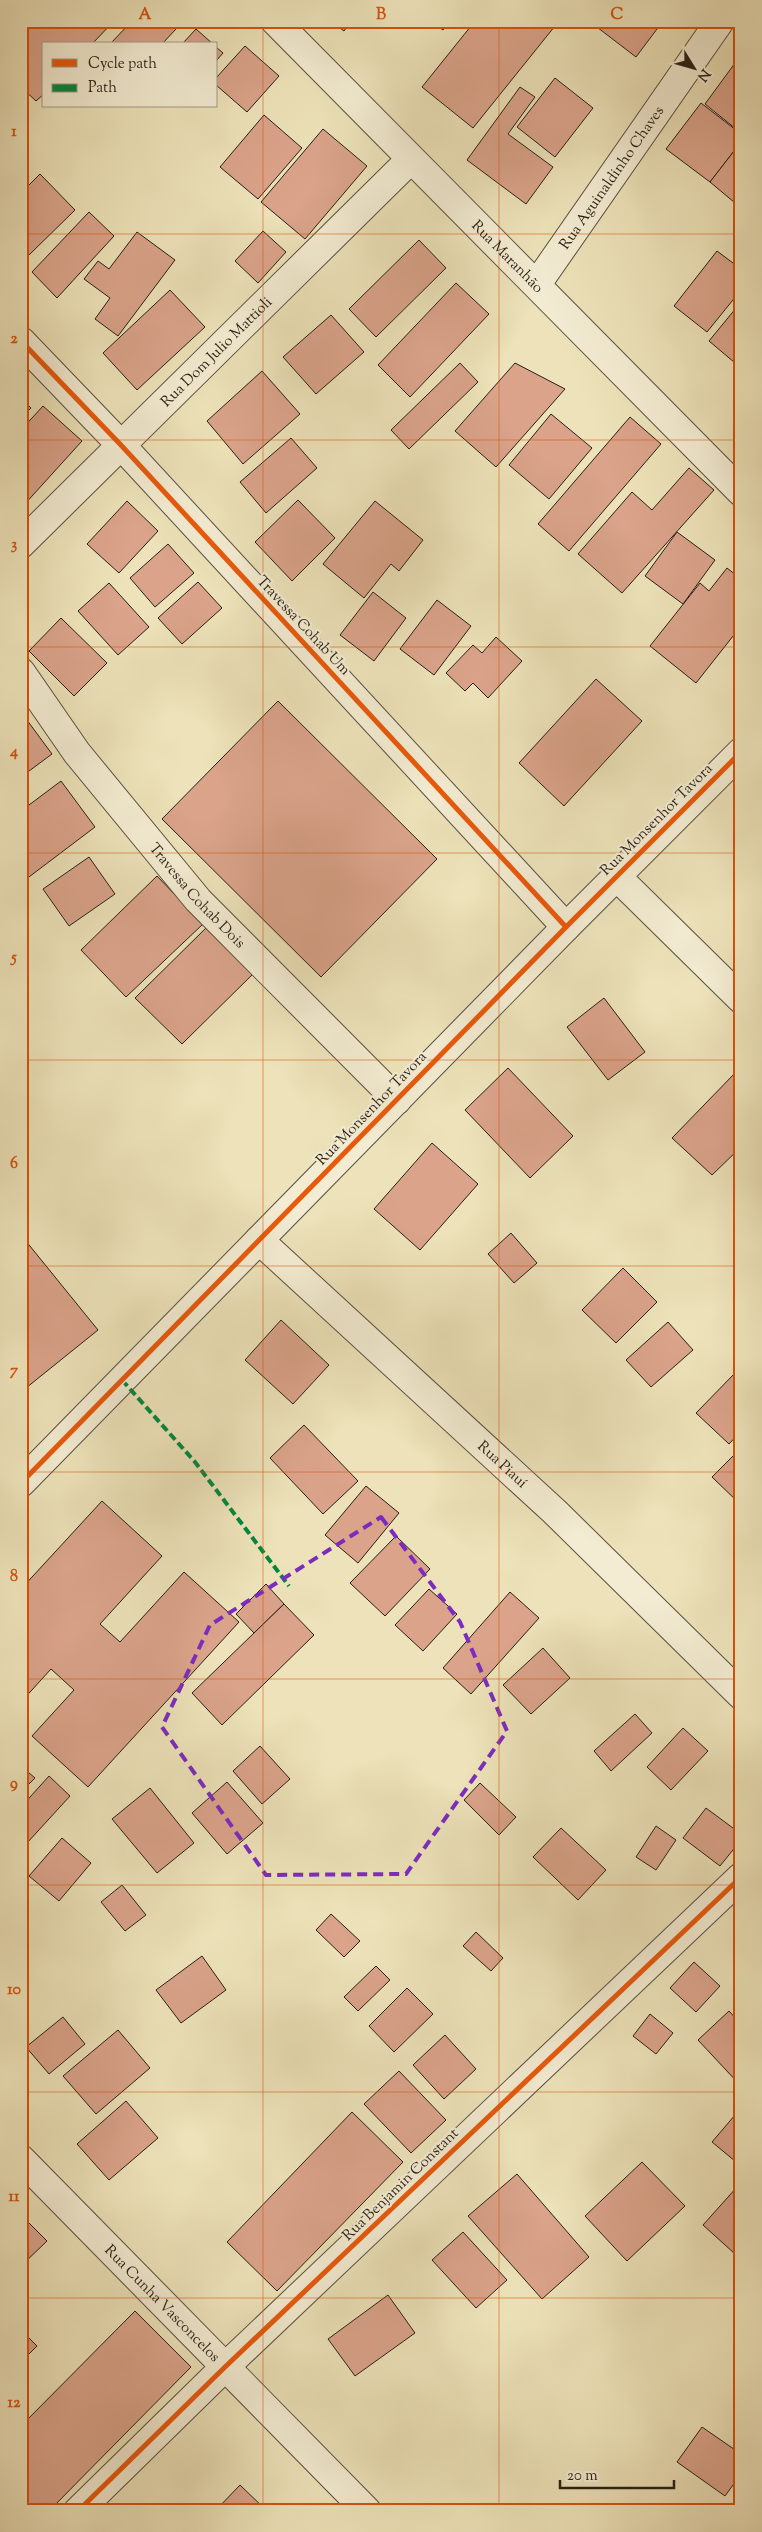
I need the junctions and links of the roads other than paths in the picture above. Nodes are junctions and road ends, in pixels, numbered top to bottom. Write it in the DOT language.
graph roads {
  1 [pos="275,21"];
  2 [pos="720,21"];
  3 [pos="410,160"];
  4 [pos="537,284"];
  5 [pos="21,341"];
  6 [pos="120,444"];
  7 [pos="741,492"];
  8 [pos="21,544"];
  9 [pos="21,672"];
  10 [pos="741,752"];
  11 [pos="616,876"];
  12 [pos="566,927"];
  13 [pos="741,999"];
  14 [pos="397,1100"];
  15 [pos="259,1240"];
  16 [pos="21,1483"];
  17 [pos="741,1696"];
  18 [pos="741,1877"];
  19 [pos="21,2159"];
  20 [pos="224,2367"];
  21 [pos="78,2511"];
  22 [pos="367,2511"];
  1 -- 3 [label="street, Rua Maranhão"];
  2 -- 4 [label="street, Rua Aguinaldinho Chaves"];
  3 -- 4 [label="street, Rua Maranhão"];
  3 -- 6 [label="street, Rua Dom Julio Mattioli"];
  4 -- 7 [label="street, Rua Maranhão"];
  5 -- 6 [label="street, Travessa Cohab Um"];
  6 -- 8 [label="street, Rua Dom Julio Mattioli"];
  6 -- 12 [label="street, Travessa Cohab Um"];
  9 -- 14 [label="street, Travessa Cohab Dois"];
  10 -- 11 [label="street, Rua Monsenhor Tavora"];
  11 -- 12 [label="street, Rua Monsenhor Tavora"];
  11 -- 13 [label="street"];
  12 -- 14 [label="street, Rua Monsenhor Tavora"];
  14 -- 15 [label="street, Rua Monsenhor Tavora"];
  15 -- 16 [label="street, Rua Monsenhor Tavora"];
  15 -- 17 [label="street, Rua Piauí"];
  18 -- 20 [label="street, Rua Benjamin Constant"];
  19 -- 20 [label="street, Rua Cunha Vasconcelos"];
  20 -- 21 [label="street, Rua Benjamin Constant"];
  20 -- 22 [label="street, Rua Cunha Vasconcelos"];
}
